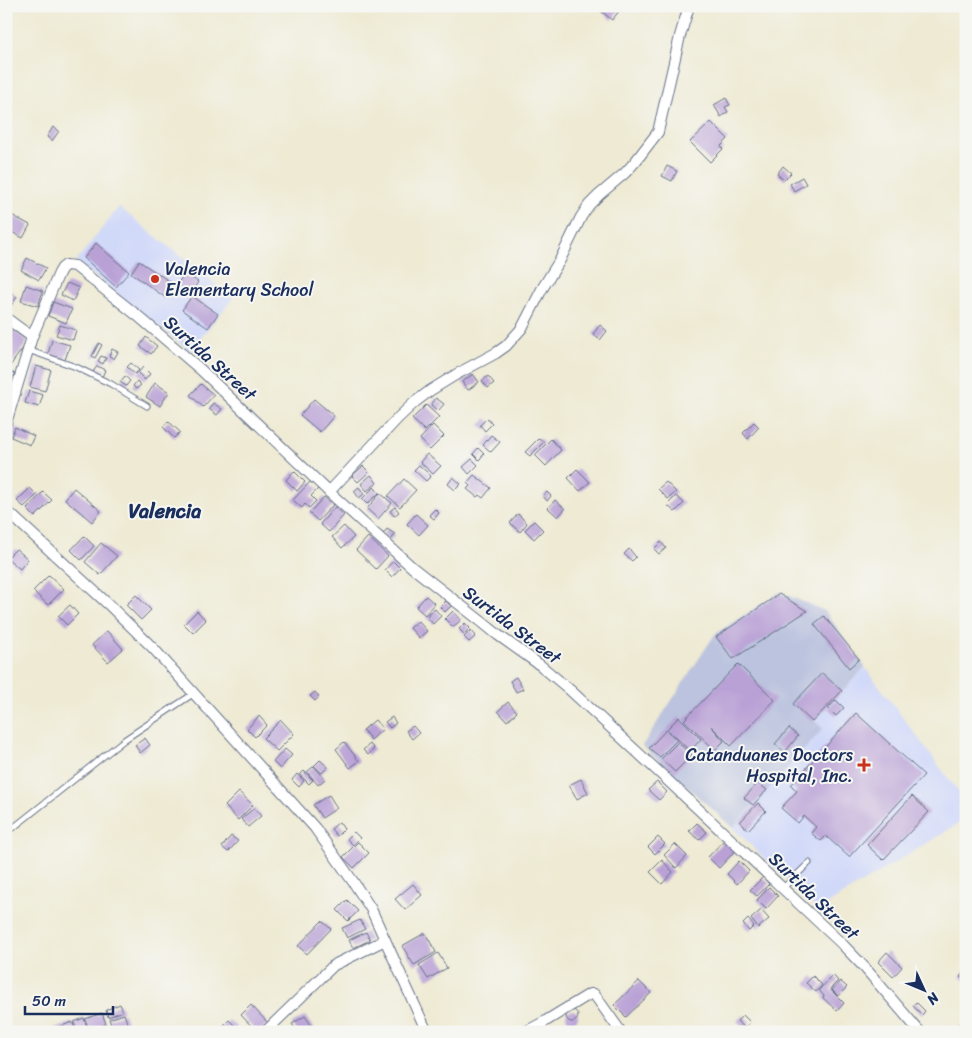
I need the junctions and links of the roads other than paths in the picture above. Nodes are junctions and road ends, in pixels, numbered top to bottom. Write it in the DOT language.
graph roads {
  1 [pos="689,6"];
  2 [pos="6,318"];
  3 [pos="32,337"];
  4 [pos="28,350"];
  5 [pos="147,406"];
  6 [pos="6,423"];
  7 [pos="329,492"];
  8 [pos="6,510"];
  9 [pos="193,694"];
  10 [pos="13,828"];
  11 [pos="809,863"];
  12 [pos="783,888"];
  13 [pos="385,940"];
  14 [pos="265,1032"];
  15 [pos="427,1032"];
  16 [pos="525,1032"];
  17 [pos="621,1032"];
  18 [pos="920,1032"];
  1 -- 7 [label="street"];
  2 -- 3 [label="street"];
  3 -- 4 [label="street"];
  3 -- 7 [label="street, Surtida Street"];
  4 -- 5 [label="lane"];
  4 -- 6 [label="street"];
  7 -- 12 [label="street, Surtida Street"];
  8 -- 9 [label="street"];
  9 -- 10 [label="lane"];
  9 -- 13 [label="street"];
  11 -- 12 [label="lane"];
  12 -- 18 [label="street, Surtida Street"];
  13 -- 14 [label="street"];
  13 -- 15 [label="street"];
  16 -- 17 [label="street"];
}
